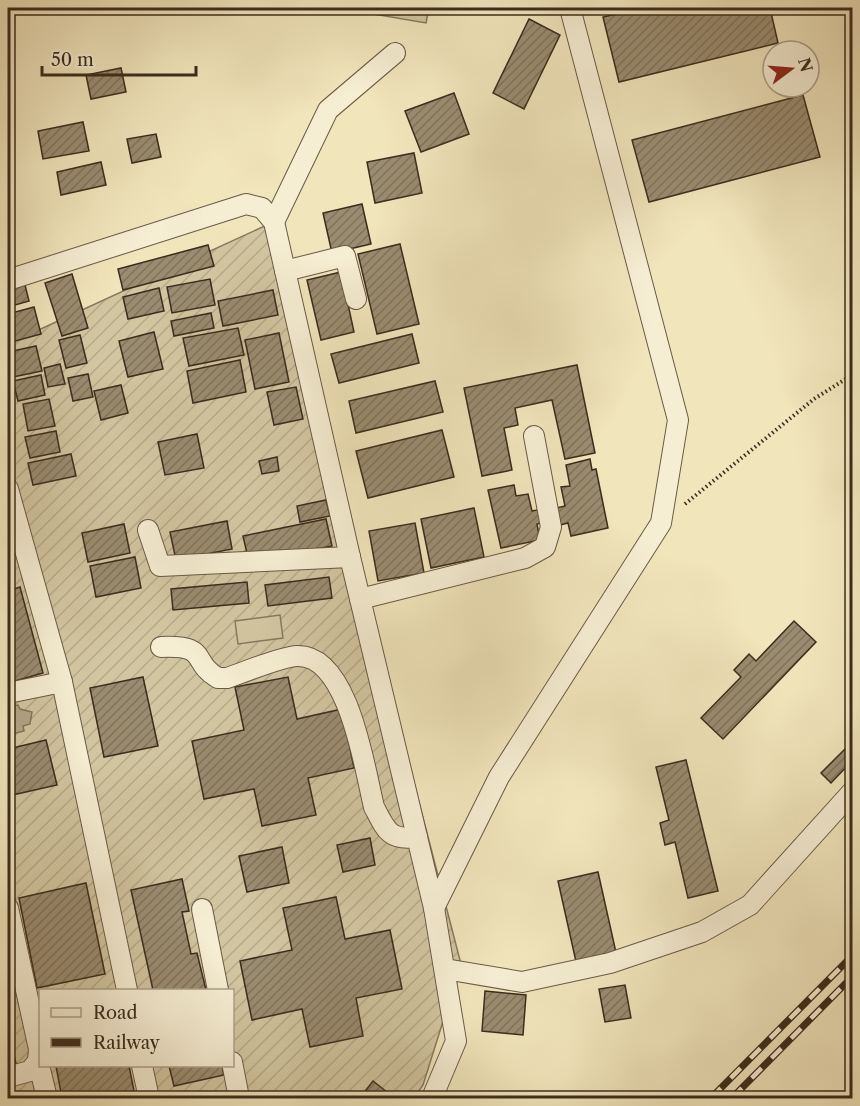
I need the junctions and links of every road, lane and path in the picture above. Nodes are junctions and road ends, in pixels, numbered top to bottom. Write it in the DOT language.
graph roads {
  1 [pos="570,8"];
  2 [pos="395,53"];
  3 [pos="274,222"];
  4 [pos="285,271"];
  5 [pos="8,280"];
  6 [pos="356,299"];
  7 [pos="852,375"];
  8 [pos="534,436"];
  9 [pos="8,489"];
  10 [pos="661,523"];
  11 [pos="12,526"];
  12 [pos="148,530"];
  13 [pos="350,557"];
  14 [pos="360,599"];
  15 [pos="161,647"];
  16 [pos="62,682"];
  17 [pos="8,693"];
  18 [pos="852,792"];
  19 [pos="417,837"];
  20 [pos="8,908"];
  21 [pos="434,908"];
  22 [pos="202,909"];
  23 [pos="445,969"];
  24 [pos="127,989"];
  25 [pos="219,989"];
  26 [pos="38,1061"];
  27 [pos="39,1065"];
  28 [pos="39,1067"];
  29 [pos="142,1067"];
  30 [pos="233,1067"];
  31 [pos="8,1077"];
  32 [pos="47,1098"];
  33 [pos="149,1098"];
  34 [pos="239,1098"];
  35 [pos="432,1098"];
  1 -- 10 [label="street"];
  2 -- 3 [label="street"];
  3 -- 4 [label="street"];
  3 -- 5 [label="street"];
  4 -- 6 [label="street"];
  4 -- 13 [label="street"];
  7 -- 10 [label="path"];
  8 -- 14 [label="street"];
  9 -- 11 [label="street"];
  10 -- 21 [label="street"];
  11 -- 16 [label="street"];
  12 -- 13 [label="street"];
  13 -- 14 [label="street"];
  14 -- 19 [label="street"];
  15 -- 19 [label="street"];
  16 -- 17 [label="street"];
  16 -- 24 [label="street"];
  18 -- 23 [label="street"];
  19 -- 21 [label="street"];
  20 -- 26 [label="street"];
  21 -- 23 [label="street"];
  22 -- 25 [label="street"];
  23 -- 35 [label="street"];
  26 -- 27 [label="street"];
  26 -- 31 [label="street"];
  28 -- 32 [label="street"];
  29 -- 33 [label="street"];
  30 -- 34 [label="street"];
}
